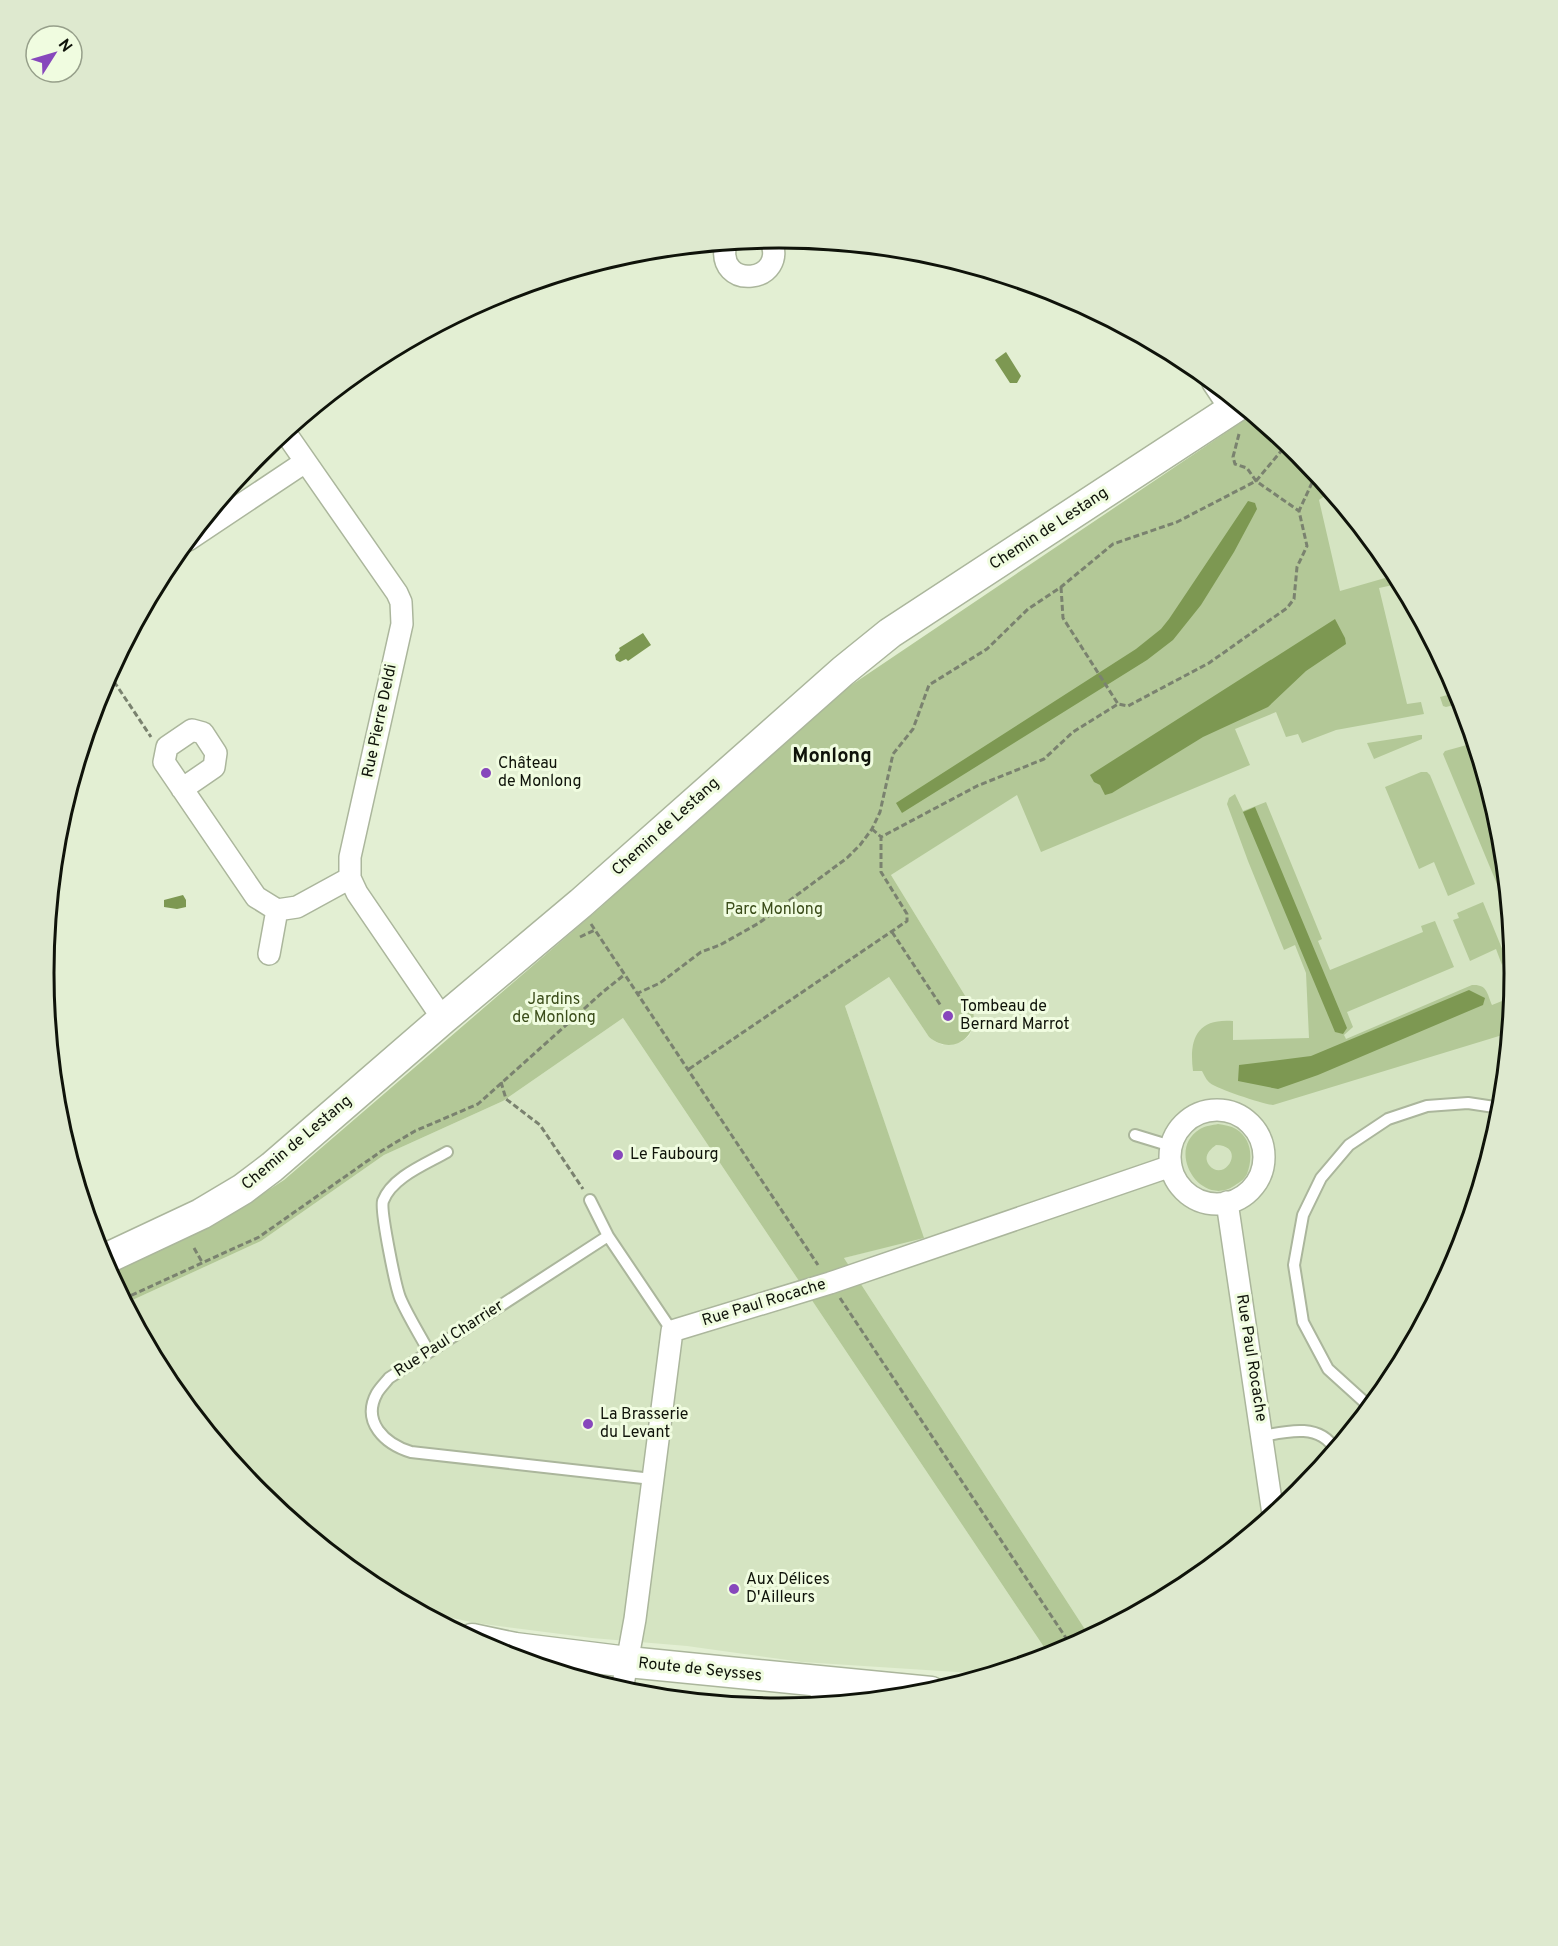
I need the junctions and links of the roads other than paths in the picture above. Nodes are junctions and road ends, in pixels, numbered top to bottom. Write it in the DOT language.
graph roads {
  1 [pos="773,248"];
  2 [pos="726,251"];
  3 [pos="1233,409"];
  4 [pos="289,439"];
  5 [pos="305,462"];
  6 [pos="209,526"];
  7 [pos="182,789"];
  8 [pos="350,878"];
  9 [pos="277,910"];
  10 [pos="269,954"];
  11 [pos="443,1019"];
  12 [pos="1491,1106"];
  13 [pos="1135,1135"];
  14 [pos="447,1152"];
  15 [pos="1171,1156"];
  16 [pos="590,1200"];
  17 [pos="1227,1202"];
  18 [pos="608,1236"];
  19 [pos="112,1256"];
  20 [pos="672,1332"];
  21 [pos="429,1353"];
  22 [pos="1363,1401"];
  23 [pos="1263,1436"];
  24 [pos="1331,1442"];
  25 [pos="652,1479"];
  26 [pos="1272,1504"];
  27 [pos="515,1648"];
  28 [pos="625,1676"];
  29 [pos="816,1693"];
  30 [pos="862,1693"];
  1 -- 2 [label="street"];
  3 -- 11 [label="street, Chemin de Lestang"];
  4 -- 5 [label="street, Rue Pierre Deldi"];
  5 -- 6 [label="street"];
  5 -- 8 [label="street, Rue Pierre Deldi"];
  7 -- 7 [label="street"];
  7 -- 9 [label="street"];
  8 -- 9 [label="street"];
  8 -- 11 [label="street"];
  9 -- 10 [label="street"];
  11 -- 19 [label="street, Chemin de Lestang"];
  12 -- 22 [label="lane"];
  13 -- 15 [label="lane"];
  14 -- 21 [label="lane"];
  15 -- 17 [label="street"];
  15 -- 17 [label="street"];
  15 -- 20 [label="street, Rue Paul Rocache"];
  16 -- 18 [label="lane"];
  17 -- 23 [label="street, Rue Paul Rocache"];
  18 -- 20 [label="lane"];
  18 -- 21 [label="lane, Rue Paul Charrier"];
  20 -- 25 [label="street"];
  21 -- 25 [label="lane, Rue Paul Charrier"];
  23 -- 24 [label="lane"];
  23 -- 26 [label="street, Rue Paul Rocache"];
  25 -- 28 [label="street"];
  27 -- 28 [label="street, Route de Seysses"];
  28 -- 29 [label="street, Route de Seysses"];
  29 -- 30 [label="street, Route de Seysses"];
}
